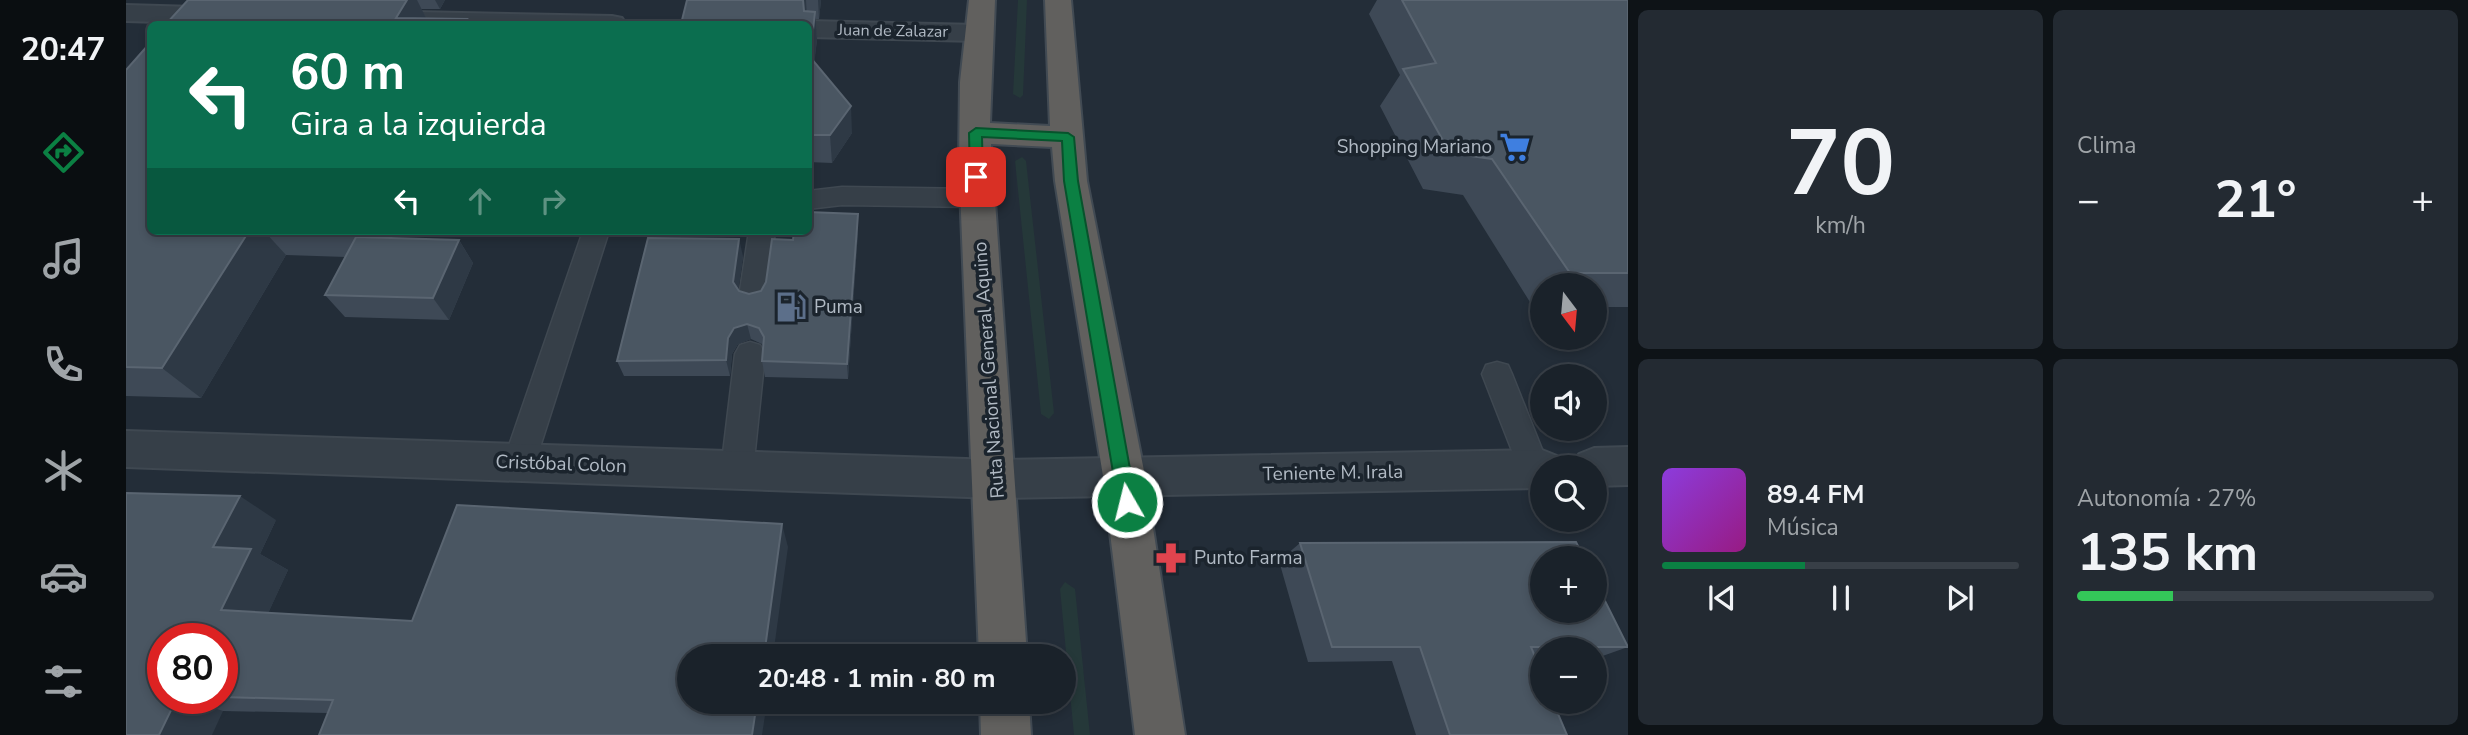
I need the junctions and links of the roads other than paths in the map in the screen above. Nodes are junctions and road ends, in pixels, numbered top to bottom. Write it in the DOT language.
graph roads {
  1 [pos="982,0"];
  2 [pos="1058,0"];
  3 [pos="126,13"];
  4 [pos="249,16"];
  5 [pos="385,19"];
  6 [pos="456,21"];
  7 [pos="812,29"];
  8 [pos="977,33"];
  9 [pos="976,133"];
  10 [pos="1068,137"];
  11 [pos="977,198"];
  12 [pos="812,200"];
  13 [pos="595,235"];
  14 [pos="762,235"];
  15 [pos="754,297"];
  16 [pos="750,354"];
  17 [pos="1497,374"];
  18 [pos="126,449"];
  19 [pos="1532,455"];
  20 [pos="519,463"];
  21 [pos="1628,466"];
  22 [pos="1607,467"];
  23 [pos="1530,469"];
  24 [pos="737,470"];
  25 [pos="1124,476"];
  26 [pos="996,479"];
  27 [pos="1003,644"];
  28 [pos="1005,714"];
  29 [pos="1006,735"];
  30 [pos="1160,735"];
  1 -- 8 [label="highway, Ruta Nacional General Aquino"];
  2 -- 10 [label="highway"];
  3 -- 4 [label="street"];
  5 -- 6 [label="street"];
  7 -- 8 [label="street, Juan de Zalazar"];
  8 -- 9 [label="highway, Ruta Nacional General Aquino"];
  9 -- 10 [label="highway"];
  9 -- 11 [label="highway, Ruta Nacional General Aquino"];
  10 -- 25 [label="highway"];
  11 -- 12 [label="lane"];
  11 -- 26 [label="highway, Ruta Nacional General Aquino"];
  13 -- 20 [label="lane"];
  14 -- 15 [label="lane"];
  16 -- 24 [label="lane"];
  17 -- 19 [label="lane"];
  18 -- 20 [label="street, Cristóbal Colon"];
  20 -- 24 [label="street, Cristóbal Colon"];
  21 -- 22 [label="street"];
  23 -- 25 [label="street, Teniente M. Irala"];
  24 -- 26 [label="street, Cristóbal Colon"];
  25 -- 26 [label="street, Teniente M. Irala"];
  25 -- 30 [label="highway"];
  26 -- 27 [label="highway, Ruta Nacional General Aquino"];
  28 -- 29 [label="highway"];
}
